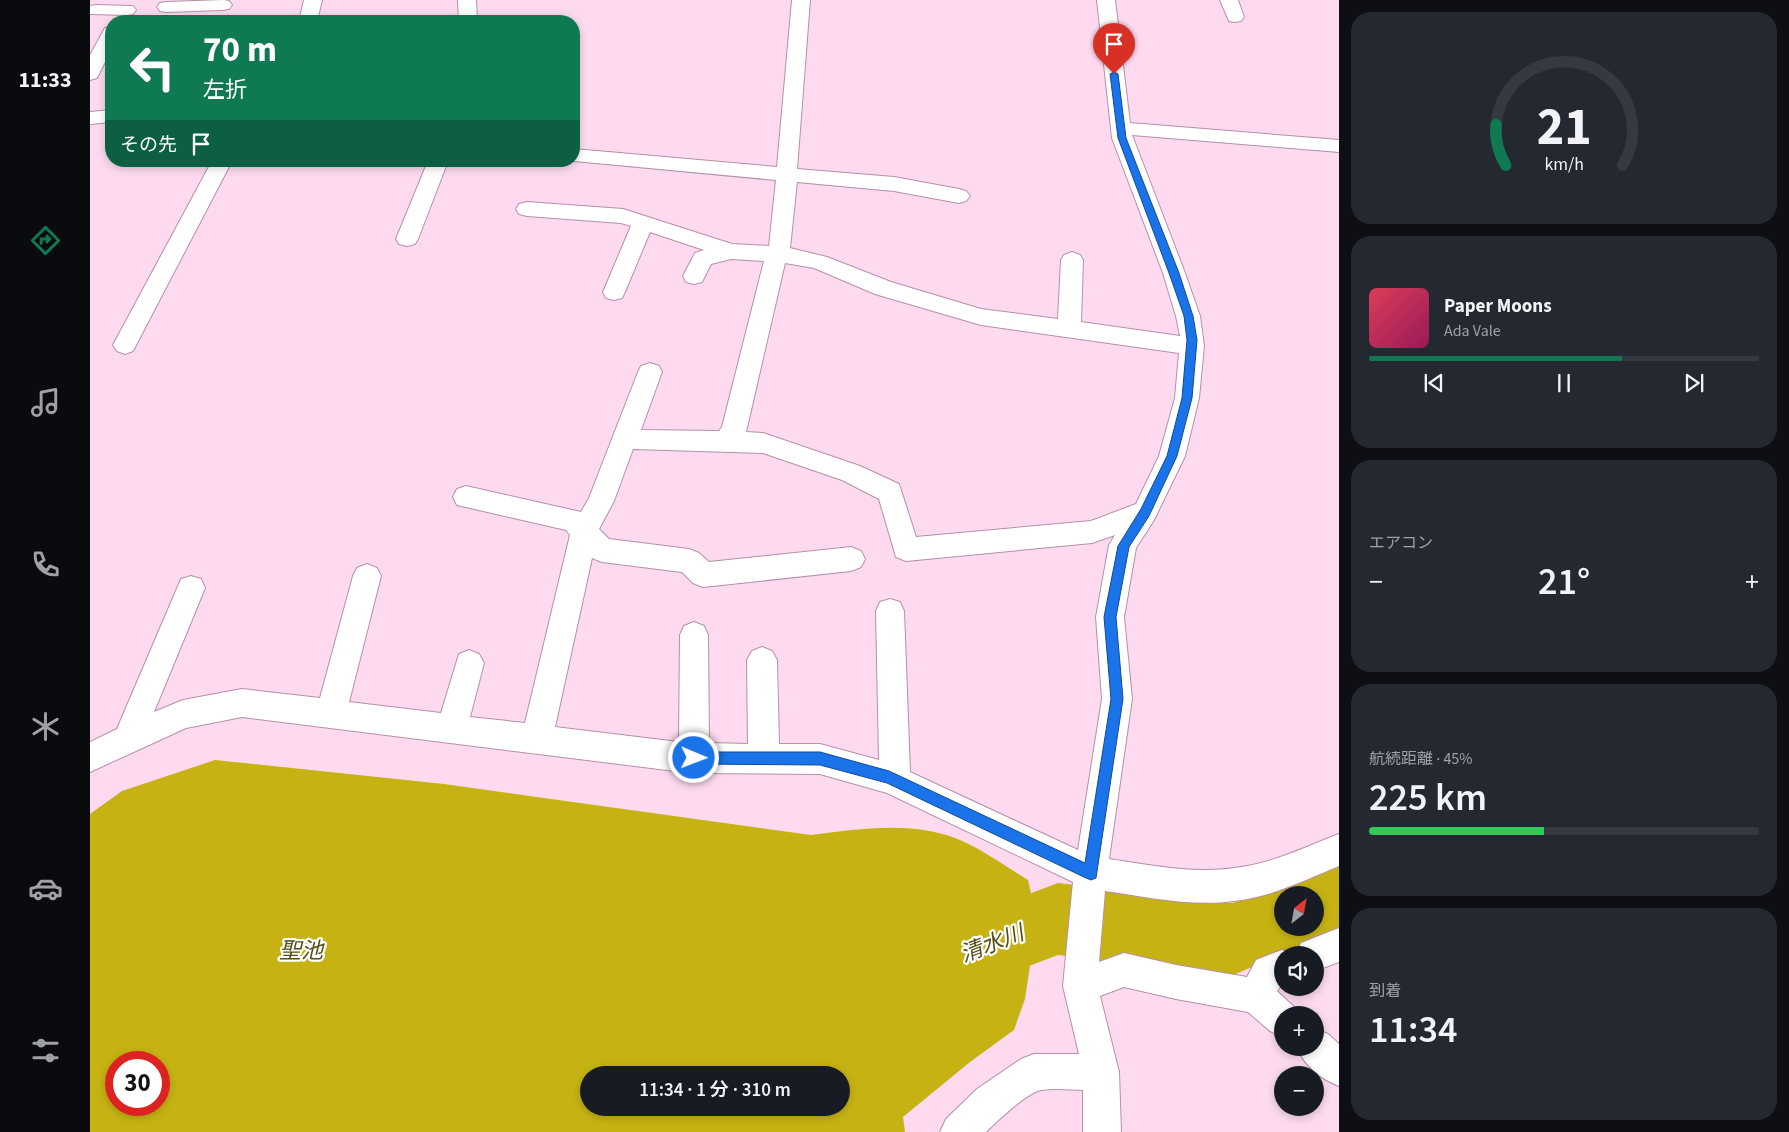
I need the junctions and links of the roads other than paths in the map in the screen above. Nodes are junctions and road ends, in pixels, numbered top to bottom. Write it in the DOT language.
graph roads {
  1 [pos="313,0"];
  2 [pos="467,0"];
  3 [pos="800,0"];
  4 [pos="1106,0"];
  5 [pos="1229,0"];
  6 [pos="191,3"];
  7 [pos="223,5"];
  8 [pos="166,7"];
  9 [pos="96,10"];
  10 [pos="126,10"];
  11 [pos="309,15"];
  12 [pos="468,15"];
  13 [pos="1235,17"];
  14 [pos="105,44"];
  15 [pos="90,74"];
  16 [pos="105,117"];
  17 [pos="90,118"];
  18 [pos="1120,128"];
  19 [pos="1339,146"];
  20 [pos="580,163"];
  21 [pos="219,167"];
  22 [pos="436,167"];
  23 [pos="787,175"];
  24 [pos="959,196"];
  25 [pos="202,199"];
  26 [pos="228,200"];
  27 [pos="527,209"];
  28 [pos="643,222"];
  29 [pos="408,239"];
  30 [pos="730,251"];
  31 [pos="777,255"];
  32 [pos="1072,260"];
  33 [pos="694,276"];
  34 [pos="614,292"];
  35 [pos="1069,329"];
  36 [pos="125,345"];
  37 [pos="1192,346"];
  38 [pos="650,372"];
  39 [pos="624,439"];
  40 [pos="719,442"];
  41 [pos="466,497"];
  42 [pos="1145,512"];
  43 [pos="584,532"];
  44 [pos="851,559"];
  45 [pos="367,576"];
  46 [pos="192,588"];
  47 [pos="890,611"];
  48 [pos="694,635"];
  49 [pos="762,660"];
  50 [pos="469,663"];
  51 [pos="331,713"];
  52 [pos="452,728"];
  53 [pos="537,738"];
  54 [pos="128,740"];
  55 [pos="90,757"];
  56 [pos="694,758"];
  57 [pos="764,758"];
  58 [pos="895,781"];
  59 [pos="1339,850"];
  60 [pos="1090,879"];
  61 [pos="1339,945"];
  62 [pos="1324,951"];
  63 [pos="1274,969"];
  64 [pos="1080,986"];
  65 [pos="1256,996"];
  66 [pos="1274,1012"];
  67 [pos="1324,1055"];
  68 [pos="1339,1068"];
  69 [pos="1101,1072"];
  70 [pos="959,1132"];
  71 [pos="1102,1132"];
  1 -- 11 [label="street"];
  2 -- 12 [label="street"];
  3 -- 23 [label="street"];
  4 -- 18 [label="street"];
  5 -- 13 [label="street"];
  6 -- 7 [label="street"];
  6 -- 8 [label="street"];
  9 -- 10 [label="street"];
  14 -- 15 [label="street"];
  16 -- 17 [label="street"];
  18 -- 19 [label="street"];
  18 -- 37 [label="street"];
  20 -- 23 [label="street"];
  21 -- 25 [label="street"];
  22 -- 29 [label="street"];
  23 -- 24 [label="street"];
  23 -- 31 [label="street"];
  25 -- 26 [label="street"];
  25 -- 36 [label="street"];
  27 -- 28 [label="street"];
  28 -- 30 [label="street"];
  28 -- 34 [label="street"];
  30 -- 31 [label="street"];
  30 -- 33 [label="street"];
  31 -- 35 [label="street"];
  31 -- 40 [label="street"];
  32 -- 35 [label="street"];
  35 -- 37 [label="street"];
  37 -- 42 [label="street"];
  38 -- 39 [label="street"];
  39 -- 40 [label="street"];
  39 -- 43 [label="street"];
  40 -- 42 [label="street"];
  41 -- 43 [label="street"];
  42 -- 60 [label="street"];
  43 -- 44 [label="street"];
  43 -- 53 [label="street"];
  45 -- 51 [label="street"];
  46 -- 54 [label="street"];
  47 -- 58 [label="street"];
  48 -- 56 [label="street"];
  49 -- 57 [label="street"];
  50 -- 52 [label="street"];
  51 -- 52 [label="street"];
  51 -- 54 [label="street"];
  52 -- 53 [label="street"];
  53 -- 56 [label="street"];
  54 -- 55 [label="street"];
  56 -- 57 [label="street"];
  57 -- 58 [label="street"];
  58 -- 60 [label="street"];
  59 -- 60 [label="street"];
  60 -- 64 [label="street"];
  61 -- 62 [label="street"];
  63 -- 65 [label="street"];
  64 -- 65 [label="street"];
  64 -- 69 [label="street"];
  65 -- 66 [label="street"];
  67 -- 68 [label="street"];
  69 -- 70 [label="street"];
  69 -- 71 [label="street"];
}
